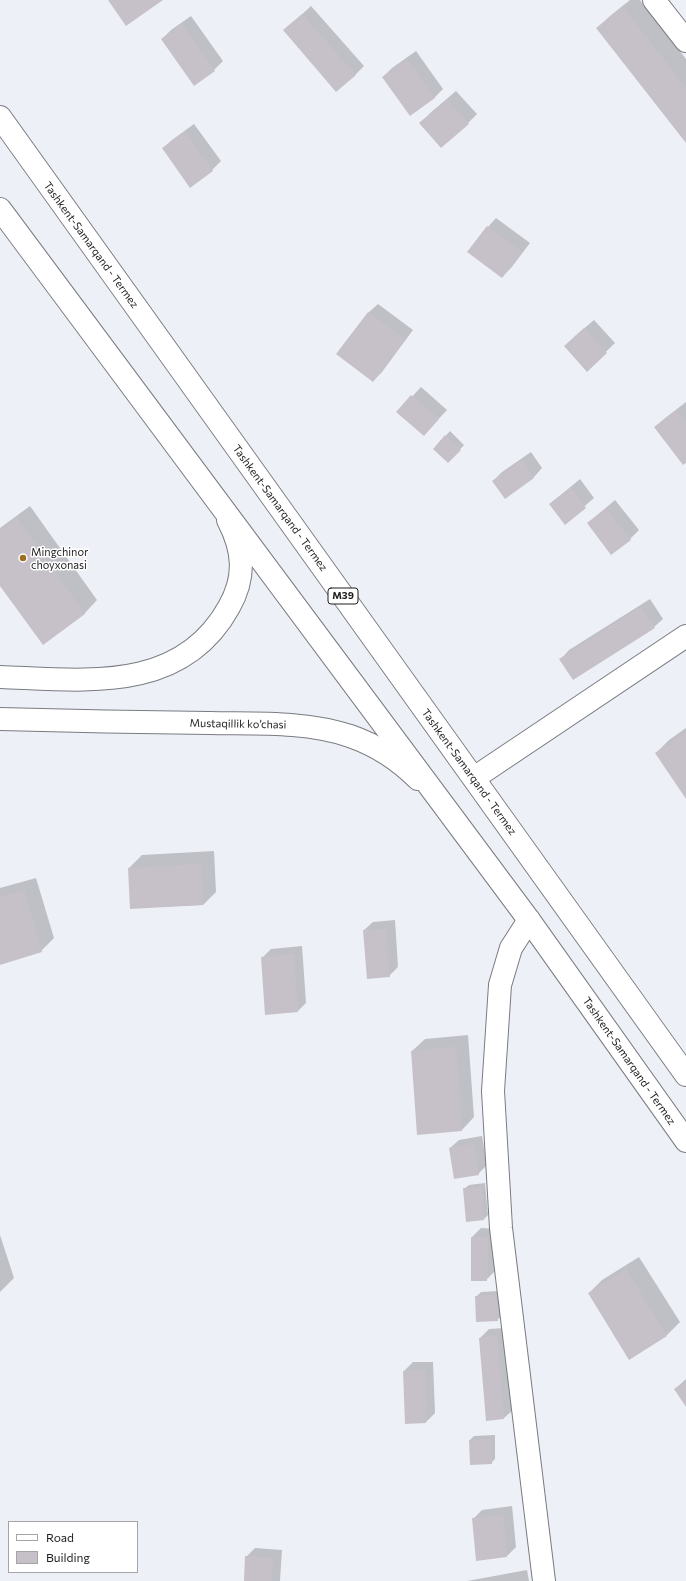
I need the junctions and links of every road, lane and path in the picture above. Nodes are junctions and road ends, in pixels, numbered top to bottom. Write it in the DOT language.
graph roads {
  1 [pos="654,0"];
  2 [pos="686,41"];
  3 [pos="0,117"];
  4 [pos="0,209"];
  5 [pos="221,507"];
  6 [pos="686,636"];
  7 [pos="0,677"];
  8 [pos="0,719"];
  9 [pos="474,778"];
  10 [pos="447,810"];
  11 [pos="529,920"];
  12 [pos="686,1075"];
  13 [pos="686,1141"];
  14 [pos="544,1581"];
  1 -- 2 [label="main road"];
  3 -- 9 [label="main road, Tashkent-Samarqand - Termez / M39"];
  4 -- 5 [label="main road, Tashkent-Samarqand - Termez"];
  5 -- 7 [label="main road"];
  5 -- 10 [label="main road, Tashkent-Samarqand - Termez"];
  6 -- 9 [label="main road"];
  8 -- 10 [label="main road, Mustaqillik ko’chasi"];
  9 -- 12 [label="main road, Tashkent-Samarqand - Termez / M39"];
  10 -- 11 [label="main road, Tashkent-Samarqand - Termez"];
  11 -- 13 [label="main road, Tashkent-Samarqand - Termez"];
  11 -- 14 [label="main road"];
}
